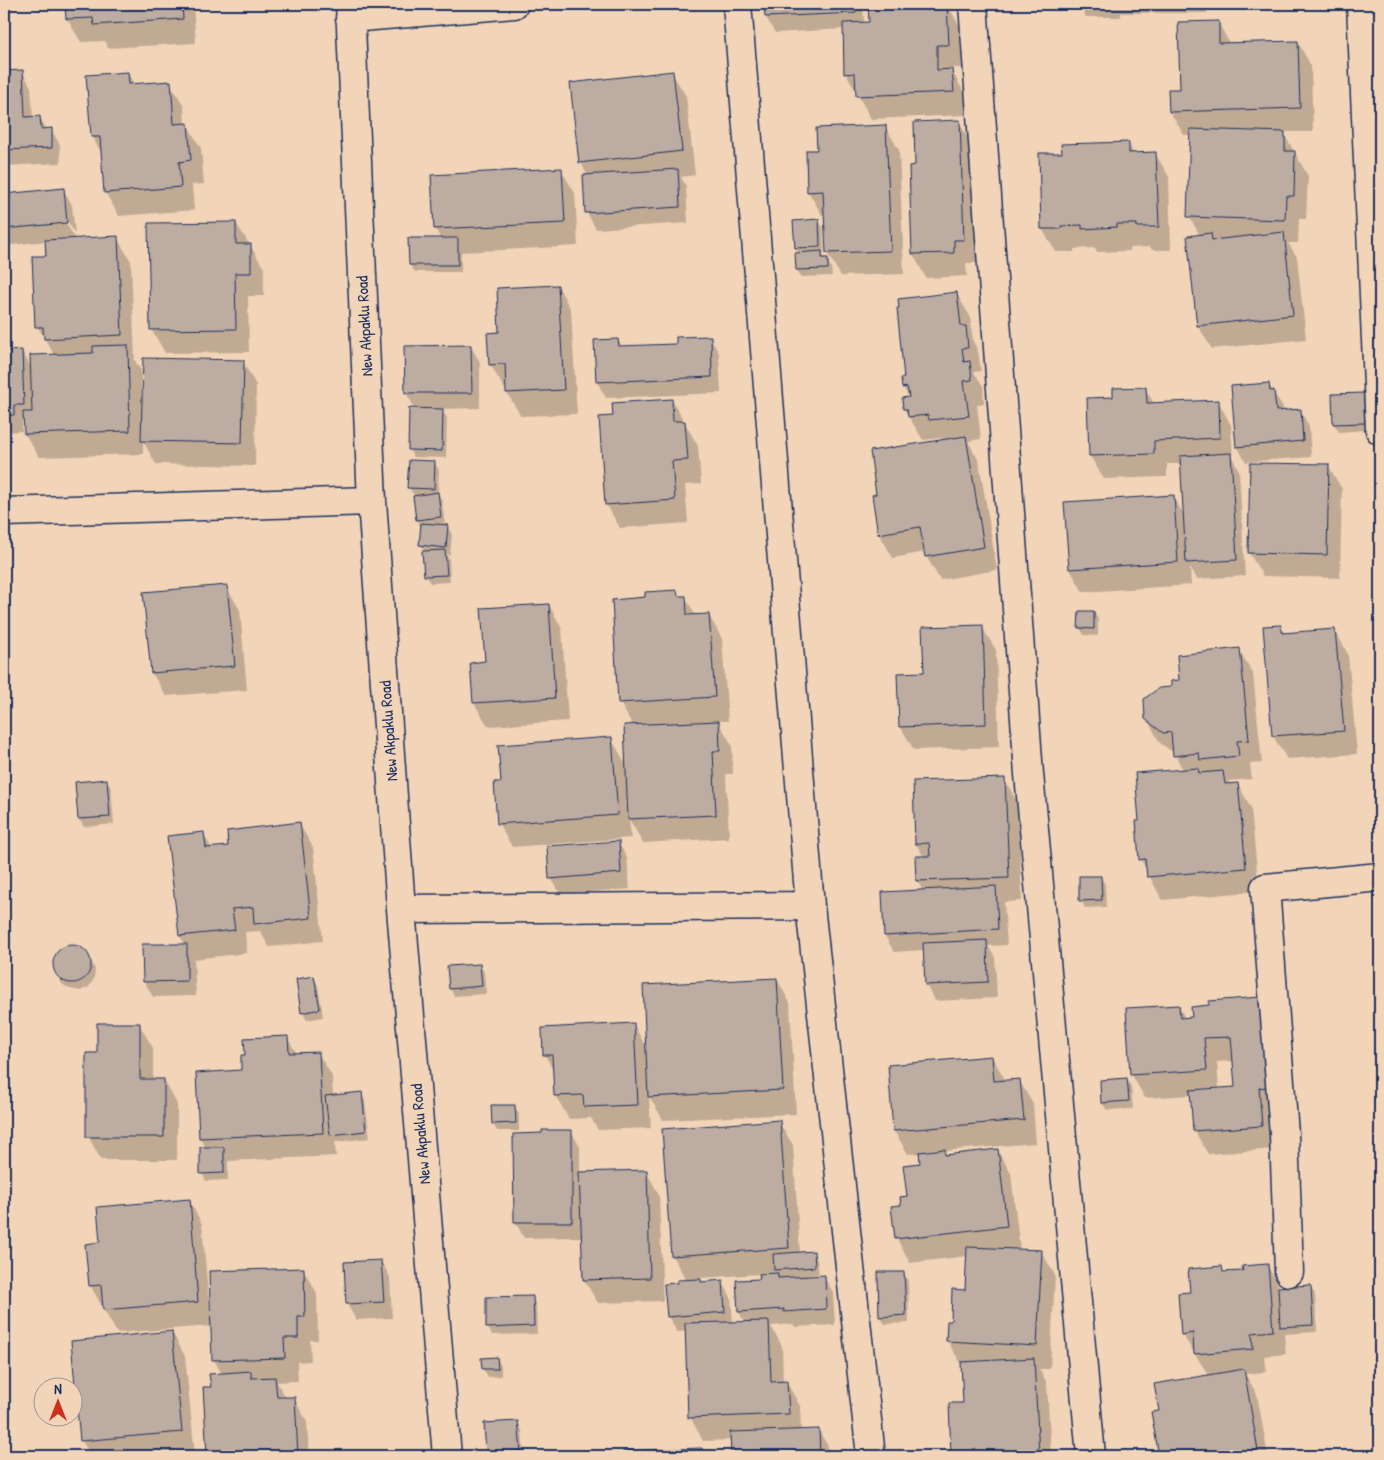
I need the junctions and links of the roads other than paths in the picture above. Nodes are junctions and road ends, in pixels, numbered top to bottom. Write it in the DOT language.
graph roads {
  1 [pos="514,4"];
  2 [pos="737,4"];
  3 [pos="973,4"];
  4 [pos="1361,4"];
  5 [pos="350,11"];
  6 [pos="1380,430"];
  7 [pos="372,501"];
  8 [pos="4,512"];
  9 [pos="1380,877"];
  10 [pos="810,906"];
  11 [pos="401,909"];
  12 [pos="1289,1272"];
  13 [pos="447,1456"];
  14 [pos="871,1456"];
  15 [pos="1091,1456"];
  1 -- 5 [label="street"];
  2 -- 10 [label="street"];
  3 -- 15 [label="street"];
  4 -- 6 [label="street"];
  5 -- 7 [label="street, New Akpaklu Road"];
  7 -- 8 [label="street"];
  7 -- 11 [label="street, New Akpaklu Road"];
  9 -- 12 [label="street"];
  10 -- 11 [label="street"];
  10 -- 14 [label="street"];
  11 -- 13 [label="street, New Akpaklu Road"];
}
